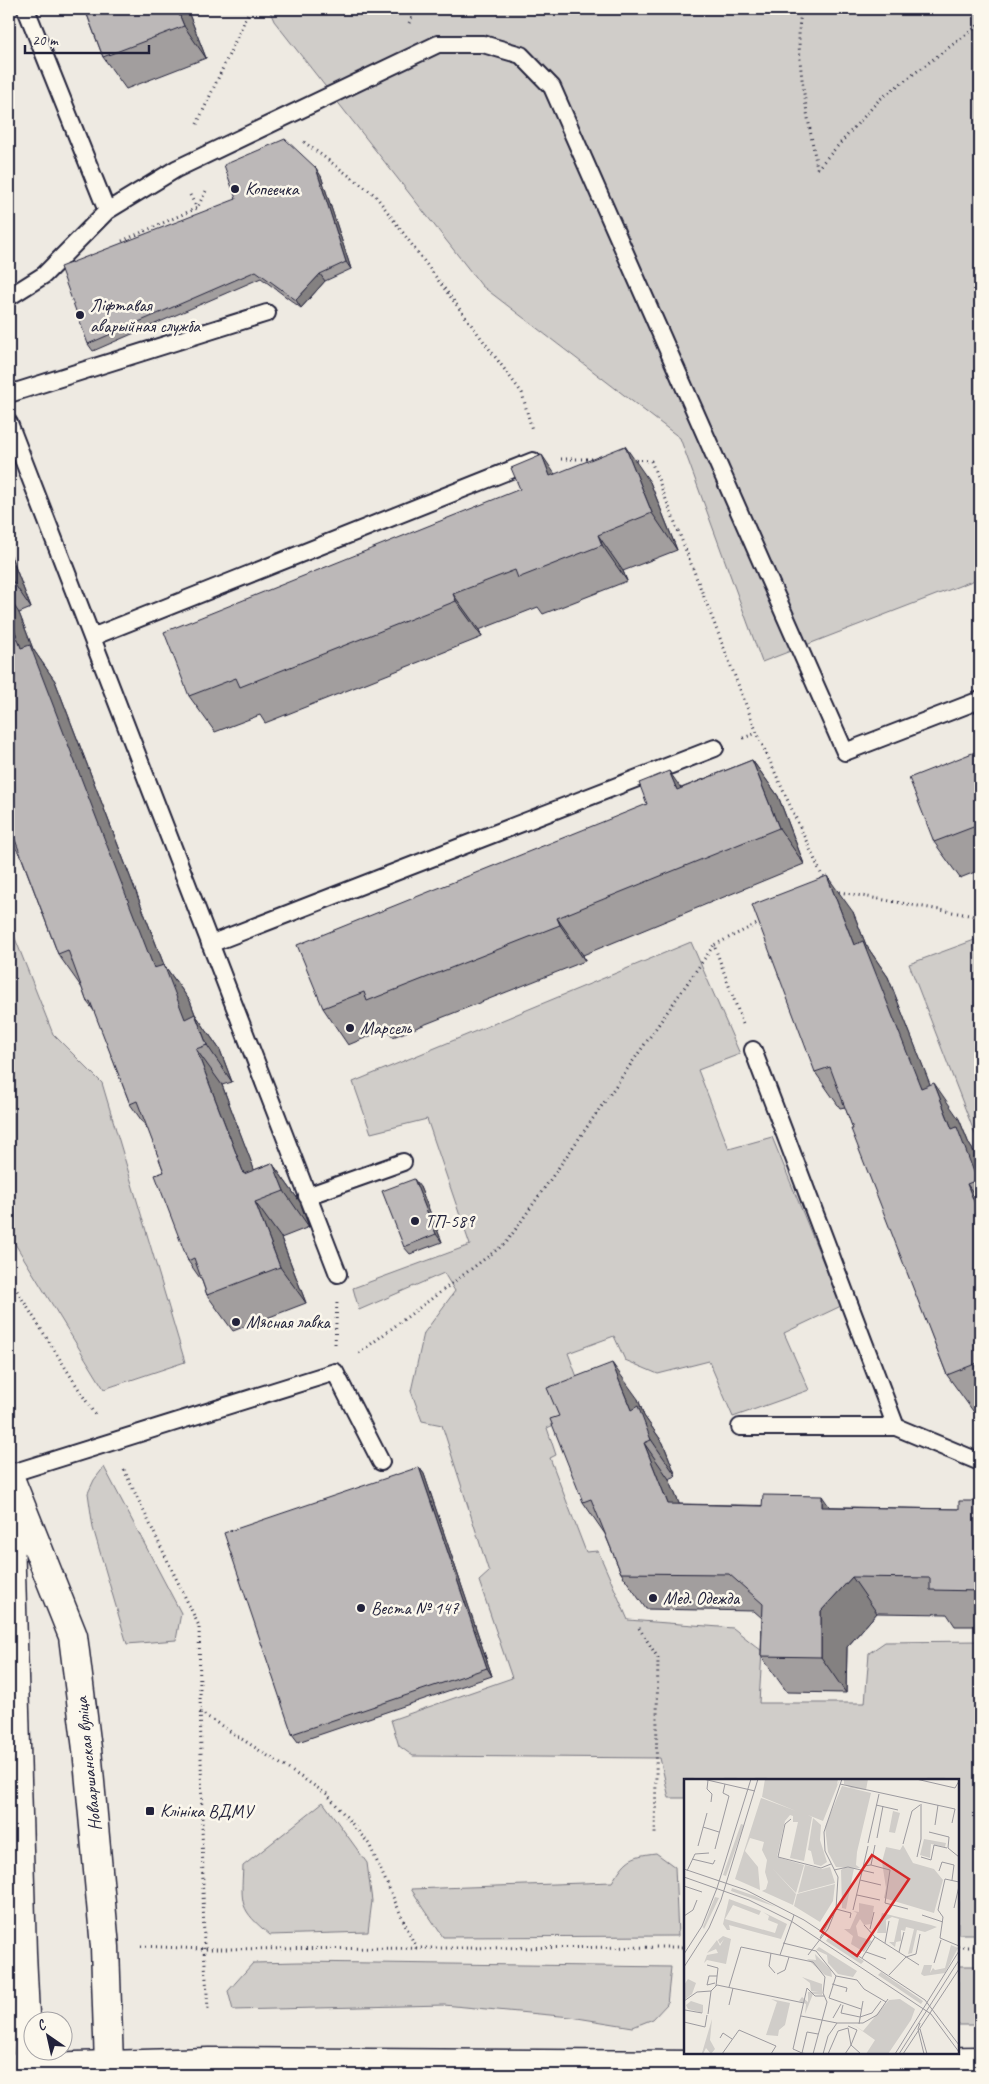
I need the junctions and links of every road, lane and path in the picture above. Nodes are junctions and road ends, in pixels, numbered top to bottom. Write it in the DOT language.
graph roads {
  1 [pos="26,9"];
  2 [pos="250,9"];
  3 [pos="802,9"];
  4 [pos="980,24"];
  5 [pos="297,137"];
  6 [pos="176,170"];
  7 [pos="107,211"];
  8 [pos="9,297"];
  9 [pos="267,313"];
  10 [pos="9,394"];
  11 [pos="9,423"];
  12 [pos="539,458"];
  13 [pos="595,460"];
  14 [pos="623,460"];
  15 [pos="92,637"];
  16 [pos="980,700"];
  17 [pos="715,748"];
  18 [pos="824,881"];
  19 [pos="828,890"];
  20 [pos="980,917"];
  21 [pos="767,920"];
  22 [pos="210,944"];
  23 [pos="714,945"];
  24 [pos="753,1050"];
  25 [pos="403,1162"];
  26 [pos="307,1196"];
  27 [pos="338,1274"];
  28 [pos="9,1278"];
  29 [pos="334,1372"];
  30 [pos="896,1426"];
  31 [pos="740,1427"];
  32 [pos="110,1442"];
  33 [pos="381,1462"];
  34 [pos="980,1462"];
  35 [pos="9,1475"];
  36 [pos="9,1502"];
  37 [pos="639,1628"];
  38 [pos="200,1712"];
  39 [pos="655,1835"];
  40 [pos="134,1946"];
  41 [pos="684,1947"];
  42 [pos="959,1947"];
  43 [pos="980,1947"];
  44 [pos="416,1948"];
  45 [pos="204,1949"];
  46 [pos="208,2009"];
  47 [pos="980,2061"];
  48 [pos="21,2070"];
  49 [pos="108,2070"];
  1 -- 7 [label="lane"];
  2 -- 6 [label="path"];
  3 -- 4 [label="path"];
  5 -- 12 [label="path"];
  6 -- 7 [label="lane"];
  6 -- 16 [label="lane"];
  7 -- 8 [label="lane"];
  9 -- 10 [label="lane"];
  11 -- 15 [label="lane"];
  12 -- 13 [label="path"];
  12 -- 15 [label="lane"];
  14 -- 18 [label="path"];
  15 -- 22 [label="lane"];
  17 -- 22 [label="lane"];
  19 -- 20 [label="path"];
  21 -- 23 [label="path"];
  22 -- 26 [label="lane"];
  23 -- 24 [label="path"];
  23 -- 29 [label="path"];
  24 -- 30 [label="lane"];
  25 -- 26 [label="lane"];
  26 -- 27 [label="lane"];
  27 -- 29 [label="path"];
  28 -- 32 [label="path"];
  29 -- 32 [label="lane"];
  29 -- 33 [label="lane"];
  30 -- 31 [label="lane"];
  30 -- 34 [label="lane"];
  32 -- 35 [label="lane"];
  32 -- 38 [label="path"];
  35 -- 49 [label="street, Новааршанская вуліца"];
  36 -- 48 [label="street"];
  37 -- 39 [label="path"];
  38 -- 44 [label="path"];
  38 -- 45 [label="path"];
  40 -- 45 [label="path"];
  41 -- 44 [label="path"];
  42 -- 43 [label="path"];
  44 -- 45 [label="path"];
  45 -- 46 [label="path"];
  47 -- 49 [label="street"];
  48 -- 49 [label="street"];
}
